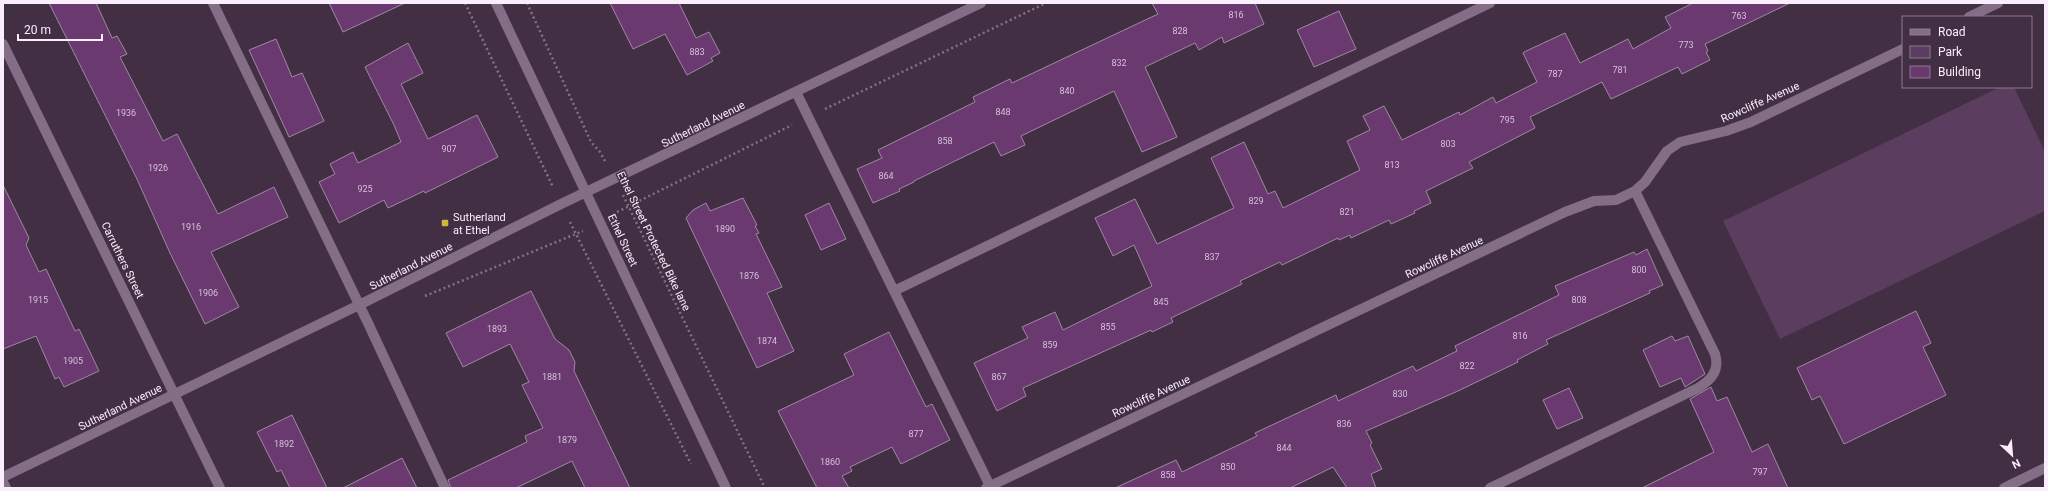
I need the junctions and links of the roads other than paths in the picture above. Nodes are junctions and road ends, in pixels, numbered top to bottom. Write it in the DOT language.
graph roads {
  1 [pos="213,3"];
  2 [pos="496,3"];
  3 [pos="981,3"];
  4 [pos="1490,3"];
  5 [pos="1998,3"];
  6 [pos="1971,16"];
  7 [pos="3,44"];
  8 [pos="1902,49"];
  9 [pos="796,92"];
  10 [pos="1635,191"];
  11 [pos="587,192"];
  12 [pos="894,291"];
  13 [pos="359,306"];
  14 [pos="175,394"];
  15 [pos="2045,468"];
  16 [pos="3,477"];
  17 [pos="3,482"];
  18 [pos="988,487"];
  19 [pos="6,488"];
  20 [pos="220,488"];
  21 [pos="445,488"];
  22 [pos="726,488"];
  23 [pos="1490,488"];
  24 [pos="2004,488"];
  1 -- 13 [label="street"];
  2 -- 11 [label="street, Ethel Street"];
  3 -- 9 [label="street, Sutherland Avenue"];
  4 -- 12 [label="street"];
  5 -- 6 [label="street"];
  7 -- 14 [label="street, Carruthers Street"];
  8 -- 10 [label="street, Rowcliffe Avenue"];
  9 -- 11 [label="street, Sutherland Avenue"];
  9 -- 12 [label="street"];
  10 -- 18 [label="street, Rowcliffe Avenue"];
  10 -- 23 [label="street"];
  11 -- 13 [label="street, Sutherland Avenue"];
  11 -- 22 [label="street, Ethel Street"];
  12 -- 18 [label="street"];
  13 -- 14 [label="street, Sutherland Avenue"];
  13 -- 21 [label="street"];
  14 -- 16 [label="street, Sutherland Avenue"];
  14 -- 20 [label="street, Carruthers Street"];
  15 -- 24 [label="street"];
  17 -- 19 [label="street"];
}
